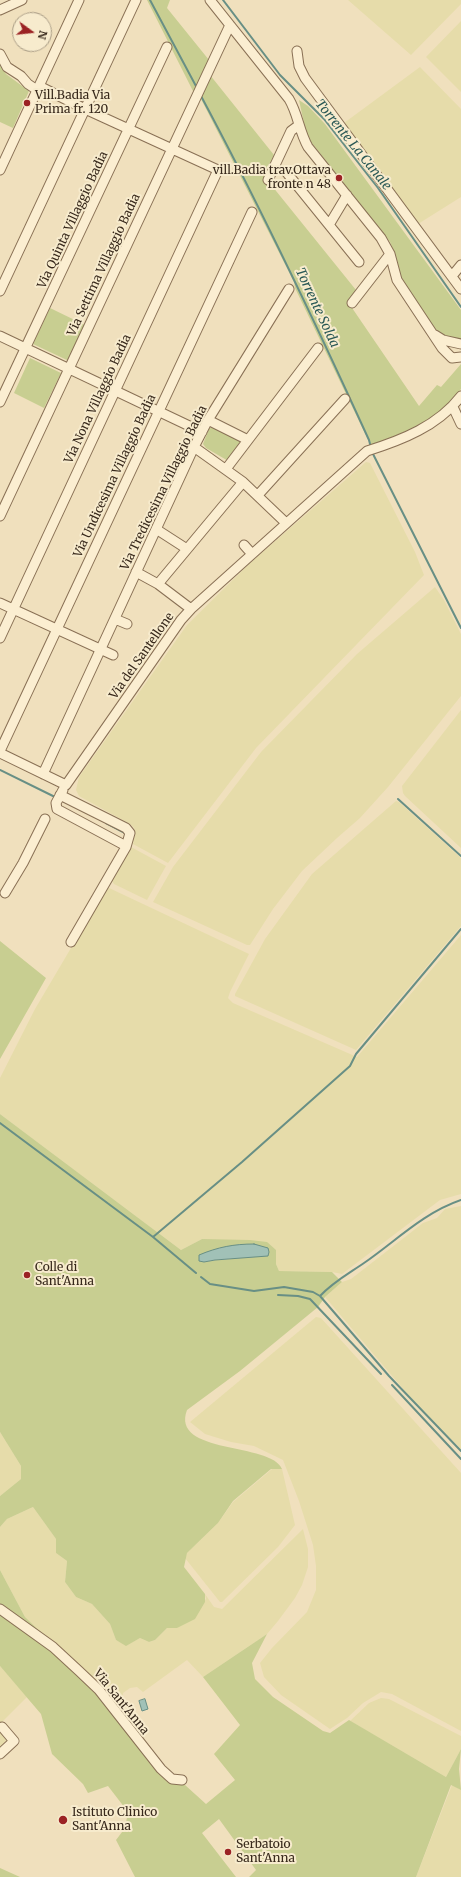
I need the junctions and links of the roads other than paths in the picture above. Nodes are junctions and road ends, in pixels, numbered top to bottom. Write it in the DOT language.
graph roads {
  1 [pos="22,0"];
  2 [pos="79,0"];
  3 [pos="136,0"];
  4 [pos="210,0"];
  5 [pos="0,10"];
  6 [pos="230,25"];
  7 [pos="167,47"];
  8 [pos="297,51"];
  9 [pos="0,54"];
  10 [pos="39,86"];
  11 [pos="85,109"];
  12 [pos="299,125"];
  13 [pos="129,129"];
  14 [pos="171,149"];
  15 [pos="0,170"];
  16 [pos="287,173"];
  17 [pos="268,180"];
  18 [pos="347,195"];
  19 [pos="252,212"];
  20 [pos="329,225"];
  21 [pos="390,254"];
  22 [pos="359,262"];
  23 [pos="461,265"];
  24 [pos="452,276"];
  25 [pos="289,289"];
  26 [pos="461,289"];
  27 [pos="0,290"];
  28 [pos="352,303"];
  29 [pos="435,335"];
  30 [pos="0,336"];
  31 [pos="457,343"];
  32 [pos="25,348"];
  33 [pos="318,348"];
  34 [pos="448,354"];
  35 [pos="461,356"];
  36 [pos="69,368"];
  37 [pos="115,390"];
  38 [pos="461,396"];
  39 [pos="345,399"];
  40 [pos="0,402"];
  41 [pos="453,407"];
  42 [pos="159,410"];
  43 [pos="208,420"];
  44 [pos="461,424"];
  45 [pos="202,432"];
  46 [pos="248,440"];
  47 [pos="194,447"];
  48 [pos="226,469"];
  49 [pos="243,482"];
  50 [pos="258,495"];
  51 [pos="0,516"];
  52 [pos="286,523"];
  53 [pos="156,529"];
  54 [pos="244,545"];
  55 [pos="187,549"];
  56 [pos="252,554"];
  57 [pos="136,572"];
  58 [pos="158,584"];
  59 [pos="0,603"];
  60 [pos="13,609"];
  61 [pos="191,609"];
  62 [pos="115,619"];
  63 [pos="127,624"];
  64 [pos="58,630"];
  65 [pos="0,638"];
  66 [pos="101,649"];
  67 [pos="113,655"];
  68 [pos="0,752"];
  69 [pos="43,774"];
  70 [pos="66,785"];
  71 [pos="60,795"];
  72 [pos="45,819"];
  73 [pos="126,846"];
  74 [pos="5,893"];
  75 [pos="71,942"];
  76 [pos="0,1609"];
  77 [pos="2,1727"];
  78 [pos="0,1754"];
  79 [pos="182,1780"];
  1 -- 5 [label="street"];
  2 -- 10 [label="street"];
  3 -- 11 [label="street"];
  4 -- 6 [label="street"];
  6 -- 12 [label="street"];
  6 -- 14 [label="street, Via Settima Villaggio Badia"];
  7 -- 13 [label="street, Via Quinta Villaggio Badia"];
  8 -- 24 [label="street"];
  9 -- 10 [label="street"];
  10 -- 11 [label="street"];
  10 -- 15 [label="street"];
  11 -- 13 [label="street"];
  11 -- 27 [label="street"];
  12 -- 17 [label="street"];
  12 -- 18 [label="street"];
  13 -- 14 [label="street"];
  13 -- 32 [label="street, Via Quinta Villaggio Badia"];
  14 -- 36 [label="street, Via Settima Villaggio Badia"];
  14 -- 37 [label="street, Via Nona Villaggio Badia"];
  16 -- 20 [label="street"];
  18 -- 20 [label="street"];
  18 -- 21 [label="street"];
  19 -- 42 [label="street, Via Undicesima Villaggio Badia"];
  20 -- 22 [label="street"];
  21 -- 28 [label="street"];
  21 -- 29 [label="street"];
  23 -- 24 [label="street"];
  24 -- 26 [label="street"];
  25 -- 43 [label="street, Via Tredicesima Villaggio Badia"];
  29 -- 31 [label="street"];
  29 -- 34 [label="street"];
  30 -- 32 [label="street"];
  31 -- 34 [label="street"];
  32 -- 36 [label="street"];
  32 -- 40 [label="street, Via Quinta Villaggio Badia"];
  33 -- 46 [label="street"];
  34 -- 35 [label="street"];
  36 -- 37 [label="street"];
  36 -- 51 [label="street, Via Settima Villaggio Badia"];
  37 -- 42 [label="street"];
  37 -- 60 [label="street, Via Nona Villaggio Badia"];
  38 -- 41 [label="street"];
  39 -- 50 [label="street"];
  41 -- 44 [label="street"];
  41 -- 52 [label="street, Via del Santellone"];
  42 -- 45 [label="street"];
  42 -- 64 [label="street, Via Undicesima Villaggio Badia"];
  43 -- 45 [label="street, Via Tredicesima Villaggio Badia"];
  43 -- 46 [label="street"];
  45 -- 47 [label="street, Via Tredicesima Villaggio Badia"];
  46 -- 48 [label="street"];
  47 -- 48 [label="street"];
  47 -- 53 [label="street, Via Tredicesima Villaggio Badia"];
  48 -- 49 [label="street"];
  49 -- 50 [label="street"];
  49 -- 55 [label="street"];
  50 -- 52 [label="street"];
  52 -- 56 [label="street, Via del Santellone"];
  53 -- 55 [label="street"];
  53 -- 57 [label="street, Via Tredicesima Villaggio Badia"];
  54 -- 56 [label="street"];
  55 -- 58 [label="street"];
  56 -- 61 [label="street, Via del Santellone"];
  57 -- 58 [label="street"];
  57 -- 62 [label="street, Via Tredicesima Villaggio Badia"];
  58 -- 61 [label="street"];
  59 -- 60 [label="street"];
  60 -- 64 [label="street"];
  60 -- 65 [label="street, Via Nona Villaggio Badia"];
  61 -- 70 [label="street, Via del Santellone"];
  62 -- 63 [label="street"];
  62 -- 66 [label="street, Via Tredicesima Villaggio Badia"];
  64 -- 66 [label="street"];
  64 -- 68 [label="street, Via Undicesima Villaggio Badia"];
  66 -- 67 [label="street"];
  66 -- 69 [label="street, Via Tredicesima Villaggio Badia"];
  68 -- 69 [label="street"];
  69 -- 70 [label="street"];
  70 -- 71 [label="street, Via del Santellone"];
  71 -- 73 [label="street"];
  71 -- 73 [label="street"];
  72 -- 74 [label="street"];
  73 -- 75 [label="street"];
  76 -- 79 [label="street, Via Sant'Anna"];
  77 -- 78 [label="street"];
}
